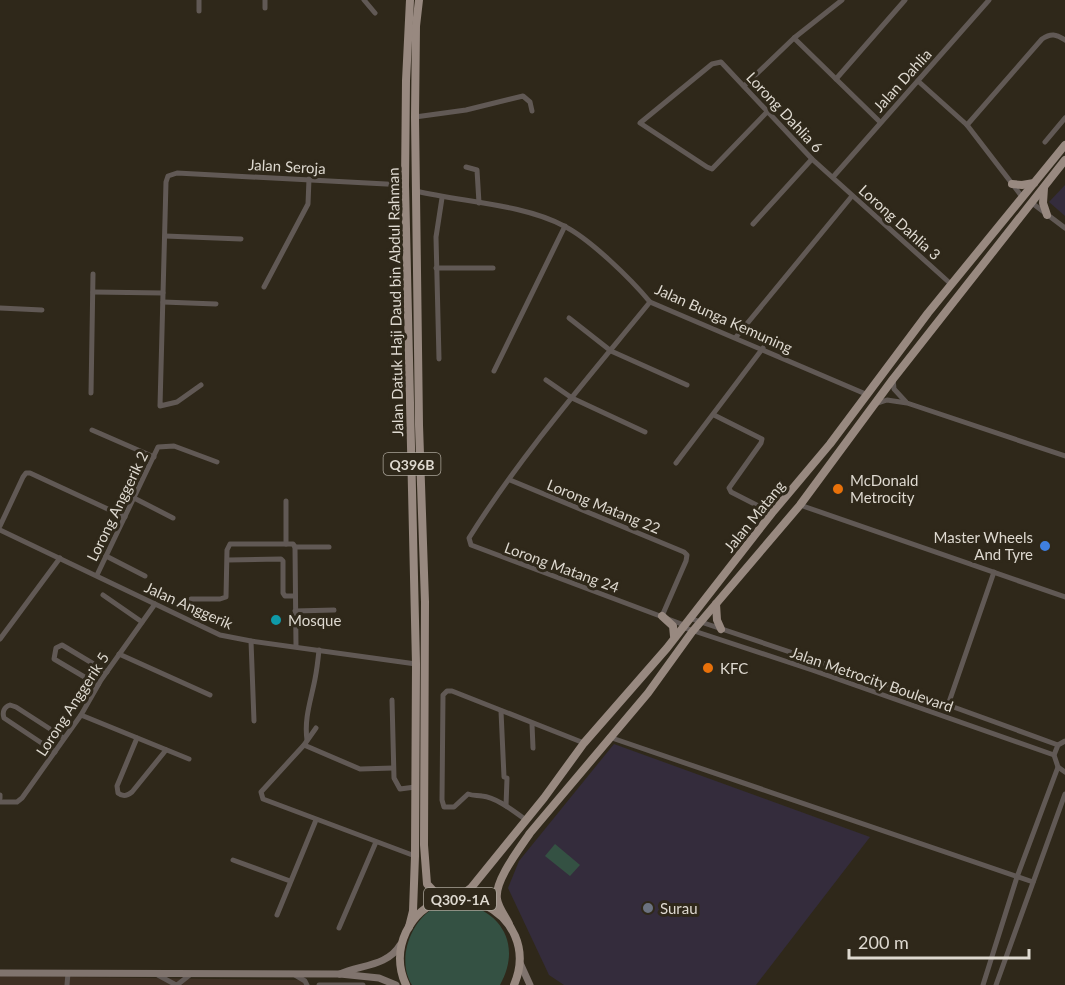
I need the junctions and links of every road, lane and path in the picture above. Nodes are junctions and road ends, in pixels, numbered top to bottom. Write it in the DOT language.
graph roads {
  1 [pos="200,0"];
  2 [pos="265,0"];
  3 [pos="364,0"];
  4 [pos="410,0"];
  5 [pos="419,0"];
  6 [pos="842,0"];
  7 [pos="905,0"];
  8 [pos="989,0"];
  9 [pos="265,8"];
  10 [pos="200,11"];
  11 [pos="375,13"];
  12 [pos="794,38"];
  13 [pos="1065,40"];
  14 [pos="836,79"];
  15 [pos="918,81"];
  16 [pos="744,86"];
  17 [pos="532,111"];
  18 [pos="767,112"];
  19 [pos="415,117"];
  20 [pos="1065,118"];
  21 [pos="880,123"];
  22 [pos="967,125"];
  23 [pos="1045,142"];
  24 [pos="1065,146"];
  25 [pos="812,159"];
  26 [pos="1065,160"];
  27 [pos="466,167"];
  28 [pos="833,177"];
  29 [pos="309,179"];
  30 [pos="1036,182"];
  31 [pos="1012,184"];
  32 [pos="405,185"];
  33 [pos="1044,186"];
  34 [pos="416,191"];
  35 [pos="852,196"];
  36 [pos="442,198"];
  37 [pos="1023,198"];
  38 [pos="1032,202"];
  39 [pos="479,203"];
  40 [pos="1013,211"];
  41 [pos="1047,215"];
  42 [pos="753,224"];
  43 [pos="565,226"];
  44 [pos="1065,228"];
  45 [pos="165,236"];
  46 [pos="242,238"];
  47 [pos="436,268"];
  48 [pos="494,268"];
  49 [pos="93,274"];
  50 [pos="952,285"];
  51 [pos="264,287"];
  52 [pos="93,292"];
  53 [pos="163,293"];
  54 [pos="163,302"];
  55 [pos="650,302"];
  56 [pos="216,304"];
  57 [pos="0,308"];
  58 [pos="42,310"];
  59 [pos="569,318"];
  60 [pos="736,337"];
  61 [pos="763,348"];
  62 [pos="611,351"];
  63 [pos="439,359"];
  64 [pos="494,371"];
  65 [pos="893,379"];
  66 [pos="546,380"];
  67 [pos="201,385"];
  68 [pos="687,385"];
  69 [pos="91,393"];
  70 [pos="868,394"];
  71 [pos="572,398"];
  72 [pos="907,403"];
  73 [pos="874,404"];
  74 [pos="714,415"];
  75 [pos="92,430"];
  76 [pos="645,432"];
  77 [pos="1065,456"];
  78 [pos="154,457"];
  79 [pos="217,462"];
  80 [pos="676,463"];
  81 [pos="510,480"];
  82 [pos="134,498"];
  83 [pos="286,501"];
  84 [pos="800,505"];
  85 [pos="772,513"];
  86 [pos="125,517"];
  87 [pos="173,518"];
  88 [pos="0,526"];
  89 [pos="0,530"];
  90 [pos="286,544"];
  91 [pos="295,547"];
  92 [pos="329,547"];
  93 [pos="106,556"];
  94 [pos="60,558"];
  95 [pos="228,560"];
  96 [pos="994,572"];
  97 [pos="97,575"];
  98 [pos="145,576"];
  99 [pos="103,595"];
  100 [pos="295,596"];
  101 [pos="1065,597"];
  102 [pos="191,599"];
  103 [pos="155,604"];
  104 [pos="716,604"];
  105 [pos="334,610"];
  106 [pos="295,611"];
  107 [pos="662,616"];
  108 [pos="142,622"];
  109 [pos="685,623"];
  110 [pos="700,623"];
  111 [pos="721,629"];
  112 [pos="692,632"];
  113 [pos="674,638"];
  114 [pos="0,639"];
  115 [pos="251,641"];
  116 [pos="296,646"];
  117 [pos="783,649"];
  118 [pos="319,650"];
  119 [pos="119,654"];
  120 [pos="779,659"];
  121 [pos="416,664"];
  122 [pos="107,672"];
  123 [pos="98,685"];
  124 [pos="210,695"];
  125 [pos="392,700"];
  126 [pos="948,705"];
  127 [pos="501,711"];
  128 [pos="81,715"];
  129 [pos="254,722"];
  130 [pos="532,724"];
  131 [pos="316,728"];
  132 [pos="609,737"];
  133 [pos="64,738"];
  134 [pos="137,738"];
  135 [pos="1065,741"];
  136 [pos="305,743"];
  137 [pos="584,743"];
  138 [pos="1058,745"];
  139 [pos="532,748"];
  140 [pos="166,750"];
  141 [pos="56,752"];
  142 [pos="1054,756"];
  143 [pos="189,759"];
  144 [pos="1058,767"];
  145 [pos="393,768"];
  146 [pos="1065,772"];
  147 [pos="416,787"];
  148 [pos="1065,794"];
  149 [pos="0,798"];
  150 [pos="506,806"];
  151 [pos="316,820"];
  152 [pos="526,820"];
  153 [pos="376,842"];
  154 [pos="415,856"];
  155 [pos="233,860"];
  156 [pos="1017,877"];
  157 [pos="290,882"];
  158 [pos="1033,882"];
  159 [pos="458,898"];
  160 [pos="443,901"];
  161 [pos="278,915"];
  162 [pos="509,924"];
  163 [pos="409,927"];
  164 [pos="339,928"];
  165 [pos="403,941"];
  166 [pos="520,963"];
  167 [pos="0,973"];
  168 [pos="68,973"];
  169 [pos="156,974"];
  170 [pos="191,974"];
  171 [pos="340,974"];
  172 [pos="296,975"];
  173 [pos="68,985"];
  174 [pos="176,985"];
  175 [pos="307,985"];
  176 [pos="319,985"];
  177 [pos="363,985"];
  178 [pos="396,985"];
  179 [pos="406,985"];
  180 [pos="514,985"];
  181 [pos="530,985"];
  182 [pos="983,985"];
  183 [pos="996,985"];
  1 -- 10 [label="street"];
  2 -- 9 [label="street"];
  3 -- 11 [label="street"];
  4 -- 32 [label="main road, Jalan Datuk Haji Daud bin Abdul Rahman / Q396B"];
  5 -- 19 [label="main road, Jalan Datuk Haji Daud bin Abdul Rahman"];
  6 -- 12 [label="street"];
  7 -- 14 [label="street"];
  8 -- 15 [label="street, Jalan Dahlia"];
  12 -- 14 [label="street"];
  12 -- 16 [label="street"];
  13 -- 22 [label="street"];
  14 -- 21 [label="street"];
  15 -- 21 [label="street, Jalan Dahlia"];
  15 -- 22 [label="street"];
  16 -- 18 [label="street, Lorong Dahlia 6"];
  16 -- 18 [label="street, Lorong Dahlia 6"];
  17 -- 19 [label="street"];
  18 -- 25 [label="street, Lorong Dahlia 6"];
  19 -- 34 [label="main road, Jalan Datuk Haji Daud bin Abdul Rahman"];
  20 -- 23 [label="street"];
  21 -- 28 [label="street, Jalan Dahlia"];
  22 -- 31 [label="street"];
  24 -- 30 [label="main road, Jalan Matang"];
  25 -- 28 [label="street, Lorong Dahlia 6"];
  25 -- 42 [label="street"];
  26 -- 33 [label="main road, Jalan Matang"];
  27 -- 39 [label="street"];
  28 -- 35 [label="street, Lorong Dahlia 3"];
  29 -- 32 [label="street, Jalan Seroja"];
  29 -- 45 [label="street, Jalan Seroja"];
  29 -- 51 [label="street"];
  30 -- 31 [label="main road"];
  30 -- 37 [label="main road, Jalan Matang"];
  31 -- 37 [label="street"];
  32 -- 121 [label="main road, Jalan Datuk Haji Daud bin Abdul Rahman / Q396B"];
  33 -- 38 [label="main road, Jalan Matang"];
  33 -- 41 [label="main road"];
  34 -- 36 [label="street, Jalan Bunga Kemuning"];
  34 -- 160 [label="main road, Jalan Datuk Haji Daud bin Abdul Rahman"];
  35 -- 50 [label="street, Lorong Dahlia 3"];
  35 -- 60 [label="street"];
  36 -- 39 [label="street, Jalan Bunga Kemuning"];
  36 -- 47 [label="street"];
  37 -- 40 [label="main road, Jalan Matang"];
  38 -- 40 [label="main road"];
  38 -- 41 [label="street"];
  38 -- 65 [label="main road, Jalan Matang"];
  39 -- 43 [label="street, Jalan Bunga Kemuning"];
  40 -- 50 [label="main road, Jalan Matang"];
  41 -- 44 [label="street"];
  43 -- 55 [label="street, Jalan Bunga Kemuning"];
  43 -- 64 [label="street"];
  45 -- 46 [label="street"];
  45 -- 53 [label="street"];
  47 -- 48 [label="street"];
  47 -- 63 [label="street"];
  49 -- 52 [label="street"];
  50 -- 70 [label="main road, Jalan Matang"];
  52 -- 53 [label="street"];
  52 -- 69 [label="street"];
  53 -- 54 [label="street"];
  54 -- 56 [label="street"];
  54 -- 67 [label="street"];
  55 -- 60 [label="street, Jalan Bunga Kemuning"];
  55 -- 62 [label="street"];
  57 -- 58 [label="street"];
  59 -- 62 [label="street"];
  60 -- 61 [label="street, Jalan Bunga Kemuning"];
  61 -- 70 [label="street, Jalan Bunga Kemuning"];
  61 -- 74 [label="street"];
  62 -- 68 [label="street"];
  62 -- 71 [label="street"];
  65 -- 72 [label="street"];
  65 -- 73 [label="main road, Jalan Matang"];
  66 -- 71 [label="street"];
  70 -- 85 [label="main road, Jalan Matang"];
  71 -- 76 [label="street"];
  71 -- 81 [label="street"];
  72 -- 73 [label="street"];
  72 -- 77 [label="street"];
  73 -- 84 [label="main road, Jalan Matang"];
  74 -- 80 [label="street"];
  74 -- 85 [label="street"];
  75 -- 78 [label="street"];
  78 -- 79 [label="street, Lorong Anggerik 2"];
  78 -- 82 [label="street, Lorong Anggerik 2"];
  81 -- 107 [label="street, Lorong Matang 22"];
  81 -- 107 [label="street, Lorong Matang 24"];
  82 -- 86 [label="street, Lorong Anggerik 2"];
  82 -- 87 [label="street"];
  83 -- 90 [label="street"];
  84 -- 96 [label="street"];
  84 -- 104 [label="main road, Jalan Matang"];
  85 -- 109 [label="main road, Jalan Matang"];
  86 -- 88 [label="street"];
  86 -- 93 [label="street, Lorong Anggerik 2"];
  89 -- 94 [label="street, Jalan Anggerik"];
  90 -- 91 [label="street"];
  90 -- 95 [label="street"];
  91 -- 92 [label="street"];
  91 -- 100 [label="street"];
  93 -- 97 [label="street, Lorong Anggerik 2"];
  93 -- 98 [label="street"];
  94 -- 97 [label="street, Jalan Anggerik"];
  94 -- 114 [label="street"];
  95 -- 100 [label="street"];
  95 -- 102 [label="street"];
  96 -- 101 [label="street"];
  96 -- 126 [label="street"];
  97 -- 103 [label="street, Jalan Anggerik"];
  99 -- 108 [label="street"];
  100 -- 106 [label="street"];
  103 -- 108 [label="street, Lorong Anggerik 5"];
  103 -- 115 [label="street, Jalan Anggerik"];
  104 -- 110 [label="main road, Jalan Matang"];
  104 -- 111 [label="main road"];
  105 -- 106 [label="street"];
  106 -- 116 [label="street"];
  107 -- 109 [label="street, Lorong Matang 24"];
  107 -- 113 [label="main road"];
  108 -- 119 [label="street, Lorong Anggerik 5"];
  109 -- 110 [label="street, Jalan Metrocity Boulevard"];
  109 -- 112 [label="street, Jalan Metrocity Boulevard"];
  109 -- 113 [label="main road, Jalan Matang"];
  110 -- 111 [label="street, Jalan Metrocity Boulevard"];
  110 -- 112 [label="main road, Jalan Matang"];
  111 -- 117 [label="street, Jalan Metrocity Boulevard"];
  112 -- 120 [label="street, Jalan Metrocity Boulevard"];
  112 -- 132 [label="main road, Jalan Matang"];
  113 -- 137 [label="main road, Jalan Matang"];
  115 -- 116 [label="street, Jalan Anggerik"];
  115 -- 129 [label="street"];
  116 -- 118 [label="street, Jalan Anggerik"];
  117 -- 120 [label="street"];
  117 -- 126 [label="street, Jalan Metrocity Boulevard"];
  118 -- 121 [label="street, Jalan Anggerik"];
  118 -- 136 [label="street"];
  119 -- 122 [label="street, Lorong Anggerik 5"];
  119 -- 124 [label="street"];
  120 -- 142 [label="street, Jalan Metrocity Boulevard"];
  121 -- 147 [label="main road, Jalan Datuk Haji Daud bin Abdul Rahman / Q396B"];
  122 -- 123 [label="street, Lorong Anggerik 5"];
  122 -- 123 [label="street"];
  123 -- 128 [label="street, Lorong Anggerik 5"];
  125 -- 145 [label="street"];
  126 -- 138 [label="street, Jalan Metrocity Boulevard"];
  127 -- 130 [label="street"];
  127 -- 150 [label="street"];
  127 -- 150 [label="street"];
  128 -- 133 [label="street, Lorong Anggerik 5"];
  128 -- 134 [label="street"];
  130 -- 137 [label="street"];
  130 -- 139 [label="street"];
  131 -- 136 [label="street"];
  132 -- 156 [label="street"];
  132 -- 162 [label="main road, Jalan Matang"];
  133 -- 141 [label="street, Lorong Anggerik 5"];
  133 -- 141 [label="street"];
  134 -- 140 [label="street"];
  134 -- 140 [label="street"];
  135 -- 138 [label="street"];
  136 -- 145 [label="street"];
  136 -- 151 [label="street"];
  137 -- 152 [label="main road, Jalan Matang"];
  138 -- 142 [label="street"];
  140 -- 143 [label="street"];
  141 -- 149 [label="street, Lorong Anggerik 5"];
  142 -- 144 [label="street"];
  144 -- 146 [label="street"];
  144 -- 156 [label="street"];
  145 -- 147 [label="street"];
  147 -- 154 [label="main road, Jalan Datuk Haji Daud bin Abdul Rahman / Q396B"];
  148 -- 158 [label="street"];
  150 -- 152 [label="street"];
  151 -- 153 [label="street"];
  151 -- 157 [label="street"];
  152 -- 159 [label="main road, Jalan Matang"];
  153 -- 154 [label="street"];
  153 -- 164 [label="street"];
  154 -- 163 [label="main road, Jalan Datuk Haji Daud bin Abdul Rahman / Q396B"];
  155 -- 157 [label="street"];
  156 -- 158 [label="street"];
  156 -- 182 [label="street"];
  157 -- 161 [label="street"];
  158 -- 183 [label="street"];
  159 -- 160 [label="main road, Q309-1A"];
  159 -- 162 [label="main road, Q309-1A"];
  160 -- 163 [label="main road, Q309-1A"];
  162 -- 166 [label="main road, Q309-1A"];
  163 -- 165 [label="main road, Q309-1A"];
  165 -- 171 [label="street"];
  165 -- 179 [label="main road, Q309-1A"];
  166 -- 180 [label="main road, Q309-1A"];
  166 -- 181 [label="street"];
  167 -- 168 [label="street"];
  168 -- 169 [label="street"];
  168 -- 173 [label="street"];
  169 -- 170 [label="street"];
  169 -- 174 [label="street"];
  170 -- 172 [label="street"];
  170 -- 174 [label="street"];
  171 -- 172 [label="street"];
  171 -- 178 [label="street"];
  172 -- 175 [label="street"];
  176 -- 177 [label="street"];
}
